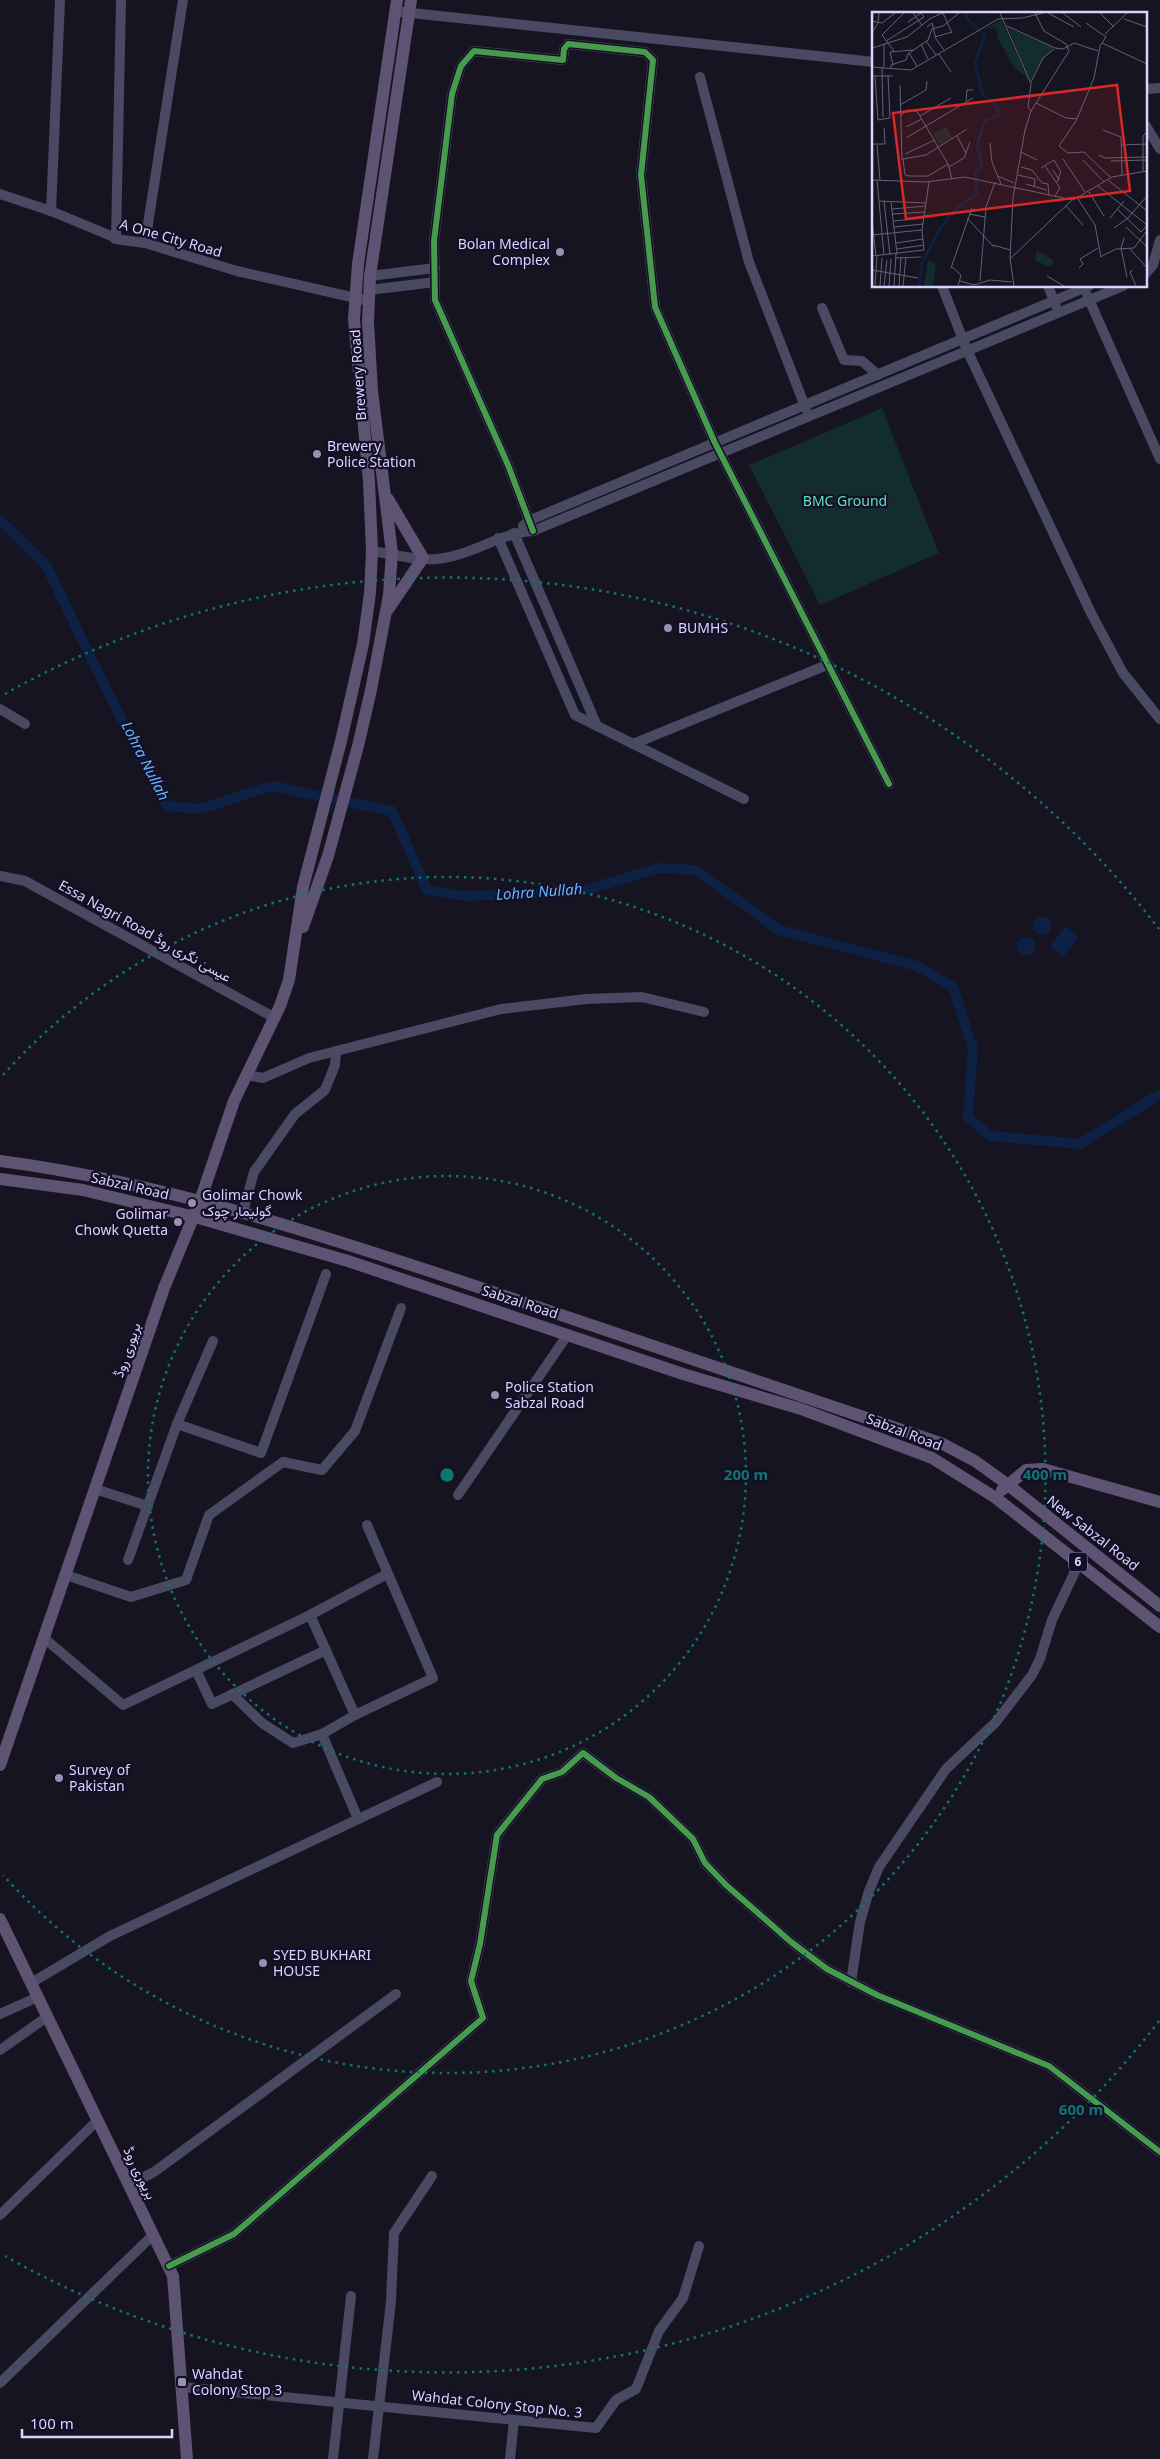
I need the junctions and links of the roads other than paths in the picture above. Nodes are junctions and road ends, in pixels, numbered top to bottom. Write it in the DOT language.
graph roads {
  1 [pos="60,0"];
  2 [pos="121,0"];
  3 [pos="183,0"];
  4 [pos="396,5"];
  5 [pos="410,6"];
  6 [pos="872,62"];
  7 [pos="700,77"];
  8 [pos="1148,129"];
  9 [pos="1160,149"];
  10 [pos="0,194"];
  11 [pos="51,211"];
  12 [pos="116,238"];
  13 [pos="1160,240"];
  14 [pos="145,243"];
  15 [pos="435,268"];
  16 [pos="1148,268"];
  17 [pos="370,276"];
  18 [pos="435,282"];
  19 [pos="943,288"];
  20 [pos="1049,288"];
  21 [pos="1084,288"];
  22 [pos="1086,288"];
  23 [pos="1119,288"];
  24 [pos="369,295"];
  25 [pos="355,298"];
  26 [pos="1054,301"];
  27 [pos="1090,301"];
  28 [pos="822,308"];
  29 [pos="1058,312"];
  30 [pos="965,345"];
  31 [pos="878,375"];
  32 [pos="804,404"];
  33 [pos="809,416"];
  34 [pos="715,443"];
  35 [pos="720,454"];
  36 [pos="1160,459"];
  37 [pos="385,494"];
  38 [pos="531,526"];
  39 [pos="515,532"];
  40 [pos="498,538"];
  41 [pos="372,551"];
  42 [pos="392,553"];
  43 [pos="423,558"];
  44 [pos="386,613"];
  45 [pos="827,665"];
  46 [pos="0,710"];
  47 [pos="1159,715"];
  48 [pos="25,724"];
  49 [pos="598,726"];
  50 [pos="633,744"];
  51 [pos="889,784"];
  52 [pos="744,799"];
  53 [pos="0,876"];
  54 [pos="295,951"];
  55 [pos="704,1012"];
  56 [pos="275,1018"];
  57 [pos="336,1051"];
  58 [pos="246,1075"];
  59 [pos="0,1161"];
  60 [pos="0,1179"];
  61 [pos="200,1201"];
  62 [pos="243,1212"];
  63 [pos="194,1217"];
  64 [pos="326,1274"];
  65 [pos="401,1308"];
  66 [pos="542,1308"];
  67 [pos="538,1324"];
  68 [pos="568,1334"];
  69 [pos="213,1341"];
  70 [pos="177,1424"];
  71 [pos="1007,1484"];
  72 [pos="95,1489"];
  73 [pos="458,1495"];
  74 [pos="996,1498"];
  75 [pos="1160,1502"];
  76 [pos="148,1506"];
  77 [pos="366,1525"];
  78 [pos="128,1560"];
  79 [pos="1079,1563"];
  80 [pos="387,1574"];
  81 [pos="66,1575"];
  82 [pos="1160,1606"];
  83 [pos="310,1615"];
  84 [pos="1160,1627"];
  85 [pos="44,1638"];
  86 [pos="326,1650"];
  87 [pos="196,1670"];
  88 [pos="232,1694"];
  89 [pos="355,1715"];
  90 [pos="322,1734"];
  91 [pos="0,1765"];
  92 [pos="437,1782"];
  93 [pos="358,1820"];
  94 [pos="0,1919"];
  95 [pos="851,1982"];
  96 [pos="31,1983"];
  97 [pos="396,1994"];
  98 [pos="38,1997"];
  99 [pos="0,2014"];
  100 [pos="47,2017"];
  101 [pos="0,2050"];
  102 [pos="98,2120"];
  103 [pos="1160,2152"];
  104 [pos="432,2176"];
  105 [pos="129,2185"];
  106 [pos="0,2215"];
  107 [pos="154,2235"];
  108 [pos="699,2246"];
  109 [pos="168,2266"];
  110 [pos="351,2296"];
  111 [pos="0,2383"];
  112 [pos="183,2387"];
  113 [pos="338,2402"];
  114 [pos="378,2406"];
  115 [pos="514,2420"];
  116 [pos="187,2459"];
  117 [pos="333,2459"];
  118 [pos="373,2459"];
  119 [pos="510,2459"];
  1 -- 11 [label="street"];
  2 -- 12 [label="street"];
  3 -- 14 [label="street"];
  4 -- 5 [label="street"];
  4 -- 25 [label="main road, Brewery Road"];
  5 -- 6 [label="street"];
  5 -- 17 [label="main road, Brewery Road"];
  7 -- 32 [label="street"];
  8 -- 9 [label="street"];
  10 -- 11 [label="street, A One City Road"];
  11 -- 12 [label="street, A One City Road"];
  12 -- 14 [label="street, A One City Road"];
  13 -- 16 [label="street"];
  14 -- 25 [label="street, A One City Road"];
  15 -- 17 [label="street"];
  15 -- 18 [label="street"];
  15 -- 34 [label="street"];
  17 -- 24 [label="main road, Brewery Road"];
  18 -- 24 [label="street, A One City Road"];
  18 -- 38 [label="street"];
  19 -- 30 [label="street"];
  20 -- 26 [label="street"];
  21 -- 26 [label="street"];
  22 -- 27 [label="street"];
  23 -- 27 [label="street"];
  24 -- 25 [label="street, A One City Road"];
  24 -- 37 [label="main road, Brewery Road"];
  25 -- 41 [label="main road, Brewery Road"];
  26 -- 29 [label="street"];
  26 -- 30 [label="street"];
  27 -- 29 [label="street"];
  27 -- 36 [label="street"];
  28 -- 31 [label="street"];
  29 -- 30 [label="street"];
  30 -- 31 [label="street"];
  30 -- 33 [label="street"];
  30 -- 47 [label="street"];
  31 -- 32 [label="street"];
  32 -- 33 [label="street"];
  32 -- 34 [label="street"];
  33 -- 35 [label="street"];
  34 -- 35 [label="street"];
  34 -- 38 [label="street"];
  35 -- 38 [label="street"];
  35 -- 45 [label="street"];
  37 -- 42 [label="main road, Brewery Road"];
  37 -- 43 [label="main road"];
  38 -- 39 [label="street"];
  39 -- 40 [label="street"];
  39 -- 49 [label="street"];
  40 -- 43 [label="street"];
  40 -- 49 [label="street"];
  41 -- 42 [label="street"];
  41 -- 54 [label="main road, Brewery Road"];
  42 -- 43 [label="street"];
  42 -- 44 [label="main road, Brewery Road"];
  43 -- 44 [label="main road"];
  44 -- 54 [label="main road, Brewery Road"];
  45 -- 50 [label="street"];
  45 -- 51 [label="street"];
  46 -- 48 [label="street"];
  49 -- 50 [label="street"];
  50 -- 52 [label="street"];
  53 -- 56 [label="street, Essa Nagri Road عیسیٰ نگری روڈ"];
  54 -- 56 [label="main road, بریوری روڈ"];
  55 -- 57 [label="street"];
  56 -- 58 [label="main road, بریوری روڈ"];
  57 -- 58 [label="street"];
  57 -- 62 [label="street"];
  58 -- 61 [label="main road, بریوری روڈ"];
  59 -- 61 [label="main road, Sabzal Road"];
  60 -- 63 [label="main road, Sabzal Road"];
  61 -- 62 [label="main road, Sabzal Road"];
  61 -- 63 [label="main road, بریوری روڈ"];
  62 -- 66 [label="main road, Sabzal Road"];
  63 -- 67 [label="main road, Sabzal Road"];
  63 -- 72 [label="main road, بریوری روڈ"];
  64 -- 70 [label="street"];
  65 -- 81 [label="street"];
  66 -- 67 [label="main road"];
  66 -- 71 [label="main road, Sabzal Road"];
  67 -- 68 [label="main road, Sabzal Road"];
  68 -- 73 [label="street"];
  68 -- 74 [label="main road, Sabzal Road"];
  69 -- 70 [label="street"];
  70 -- 76 [label="street"];
  71 -- 74 [label="main road"];
  71 -- 75 [label="main road"];
  71 -- 82 [label="main road, New Sabzal Road / 6"];
  72 -- 76 [label="street"];
  72 -- 81 [label="main road, بریوری روڈ"];
  74 -- 79 [label="main road, 6"];
  76 -- 78 [label="street"];
  77 -- 80 [label="street"];
  79 -- 84 [label="main road, 6"];
  79 -- 95 [label="street"];
  80 -- 83 [label="street"];
  80 -- 89 [label="street"];
  81 -- 85 [label="main road, بریوری روڈ"];
  83 -- 86 [label="street"];
  83 -- 87 [label="street"];
  85 -- 87 [label="street"];
  85 -- 91 [label="main road, بریوری روڈ"];
  86 -- 88 [label="street"];
  86 -- 89 [label="street"];
  87 -- 88 [label="street"];
  88 -- 90 [label="street"];
  89 -- 90 [label="street"];
  90 -- 93 [label="street"];
  92 -- 93 [label="street"];
  93 -- 96 [label="street"];
  94 -- 96 [label="main road, بریوری روڈ"];
  95 -- 103 [label="street"];
  95 -- 109 [label="street"];
  96 -- 98 [label="main road, بریوری روڈ"];
  97 -- 105 [label="street"];
  98 -- 99 [label="street"];
  98 -- 100 [label="main road, بریوری روڈ"];
  100 -- 101 [label="street"];
  100 -- 102 [label="main road, بریوری روڈ"];
  102 -- 105 [label="main road, بریوری روڈ"];
  102 -- 106 [label="street"];
  104 -- 114 [label="street"];
  105 -- 107 [label="main road, بریوری روڈ"];
  107 -- 109 [label="main road, بریوری روڈ"];
  107 -- 111 [label="street"];
  108 -- 115 [label="street, Wahdat Colony Stop No. 3"];
  109 -- 112 [label="main road, بریوری روڈ"];
  110 -- 113 [label="street"];
  112 -- 113 [label="street, Wahdat Colony Stop No. 3"];
  112 -- 116 [label="main road, بریوری روڈ"];
  113 -- 114 [label="street, Wahdat Colony Stop No. 3"];
  113 -- 117 [label="street"];
  114 -- 115 [label="street, Wahdat Colony Stop No. 3"];
  114 -- 118 [label="street"];
  115 -- 119 [label="street"];
}
